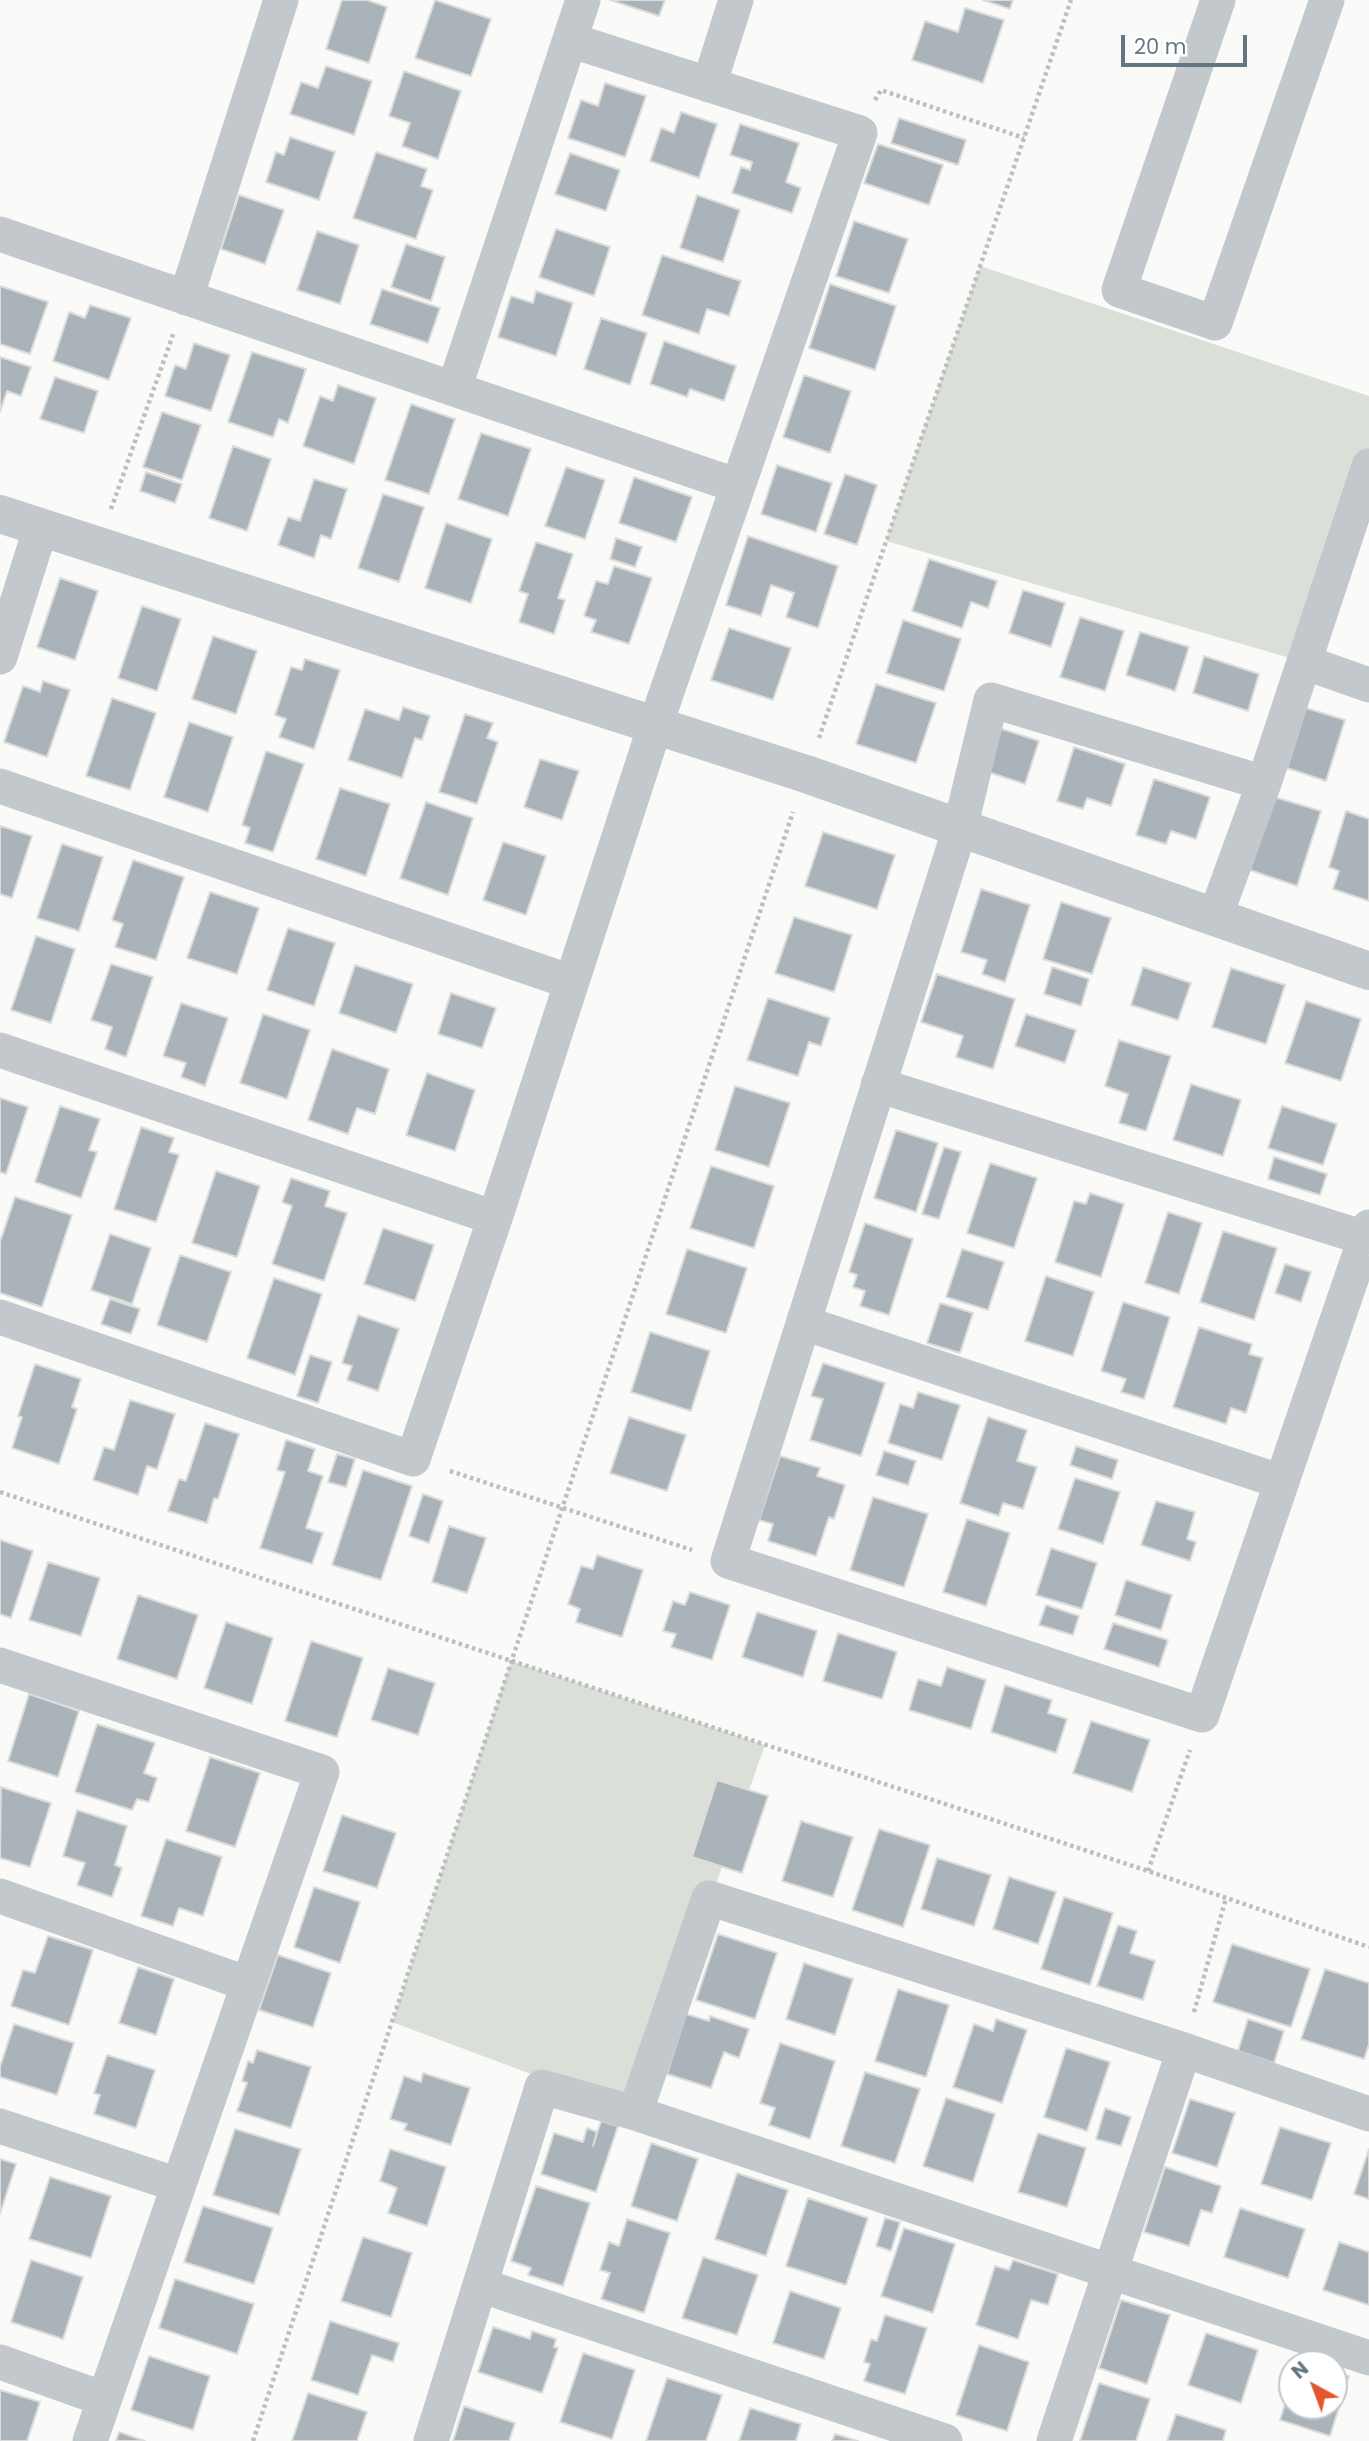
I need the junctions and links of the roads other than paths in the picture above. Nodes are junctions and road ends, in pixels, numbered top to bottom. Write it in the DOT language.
graph roads {
  1 [pos="281,0"];
  2 [pos="583,0"];
  3 [pos="736,0"];
  4 [pos="1218,0"];
  5 [pos="1328,0"];
  6 [pos="570,40"];
  7 [pos="709,85"];
  8 [pos="0,234"];
  9 [pos="186,298"];
  10 [pos="454,390"];
  11 [pos="1369,466"];
  12 [pos="738,486"];
  13 [pos="0,514"];
  14 [pos="41,527"];
  15 [pos="0,657"];
  16 [pos="1304,662"];
  17 [pos="1369,685"];
  18 [pos="655,726"];
  19 [pos="1265,783"];
  20 [pos="0,786"];
  21 [pos="960,828"];
  22 [pos="1215,917"];
  23 [pos="1369,971"];
  24 [pos="571,982"];
  25 [pos="0,1050"];
  26 [pos="878,1085"];
  27 [pos="495,1218"];
  28 [pos="1367,1232"];
  29 [pos="0,1317"];
  30 [pos="804,1323"];
  31 [pos="1282,1482"];
  32 [pos="0,1665"];
  33 [pos="0,1896"];
  34 [pos="248,1984"];
  35 [pos="1184,2050"];
  36 [pos="635,2113"];
  37 [pos="1369,2114"];
  38 [pos="0,2126"];
  39 [pos="178,2185"];
  40 [pos="1111,2270"];
  41 [pos="480,2285"];
  42 [pos="1369,2358"];
  43 [pos="0,2362"];
  44 [pos="104,2399"];
  45 [pos="90,2441"];
  46 [pos="431,2441"];
  47 [pos="945,2441"];
  48 [pos="1054,2441"];
  1 -- 9 [label="street"];
  2 -- 6 [label="street"];
  3 -- 7 [label="street"];
  4 -- 5 [label="street"];
  6 -- 7 [label="street"];
  6 -- 10 [label="street"];
  7 -- 12 [label="street"];
  8 -- 9 [label="street"];
  9 -- 10 [label="street"];
  10 -- 12 [label="street"];
  11 -- 16 [label="street"];
  12 -- 18 [label="street"];
  13 -- 14 [label="street"];
  14 -- 15 [label="street"];
  14 -- 18 [label="street"];
  16 -- 17 [label="street"];
  16 -- 19 [label="street"];
  18 -- 21 [label="street"];
  18 -- 24 [label="street"];
  19 -- 21 [label="street"];
  19 -- 22 [label="street"];
  20 -- 24 [label="street"];
  21 -- 22 [label="street"];
  21 -- 26 [label="street"];
  22 -- 23 [label="street"];
  24 -- 27 [label="street"];
  25 -- 27 [label="street"];
  26 -- 28 [label="street"];
  26 -- 30 [label="street"];
  27 -- 29 [label="street"];
  28 -- 31 [label="street"];
  30 -- 31 [label="street"];
  30 -- 31 [label="street"];
  32 -- 34 [label="street"];
  33 -- 34 [label="street"];
  34 -- 39 [label="street"];
  35 -- 36 [label="street"];
  35 -- 37 [label="street"];
  35 -- 40 [label="street"];
  36 -- 40 [label="street"];
  36 -- 41 [label="street"];
  38 -- 39 [label="street"];
  39 -- 44 [label="street"];
  40 -- 42 [label="street"];
  40 -- 48 [label="street"];
  41 -- 46 [label="street"];
  41 -- 47 [label="street"];
  43 -- 44 [label="street"];
  44 -- 45 [label="street"];
}
